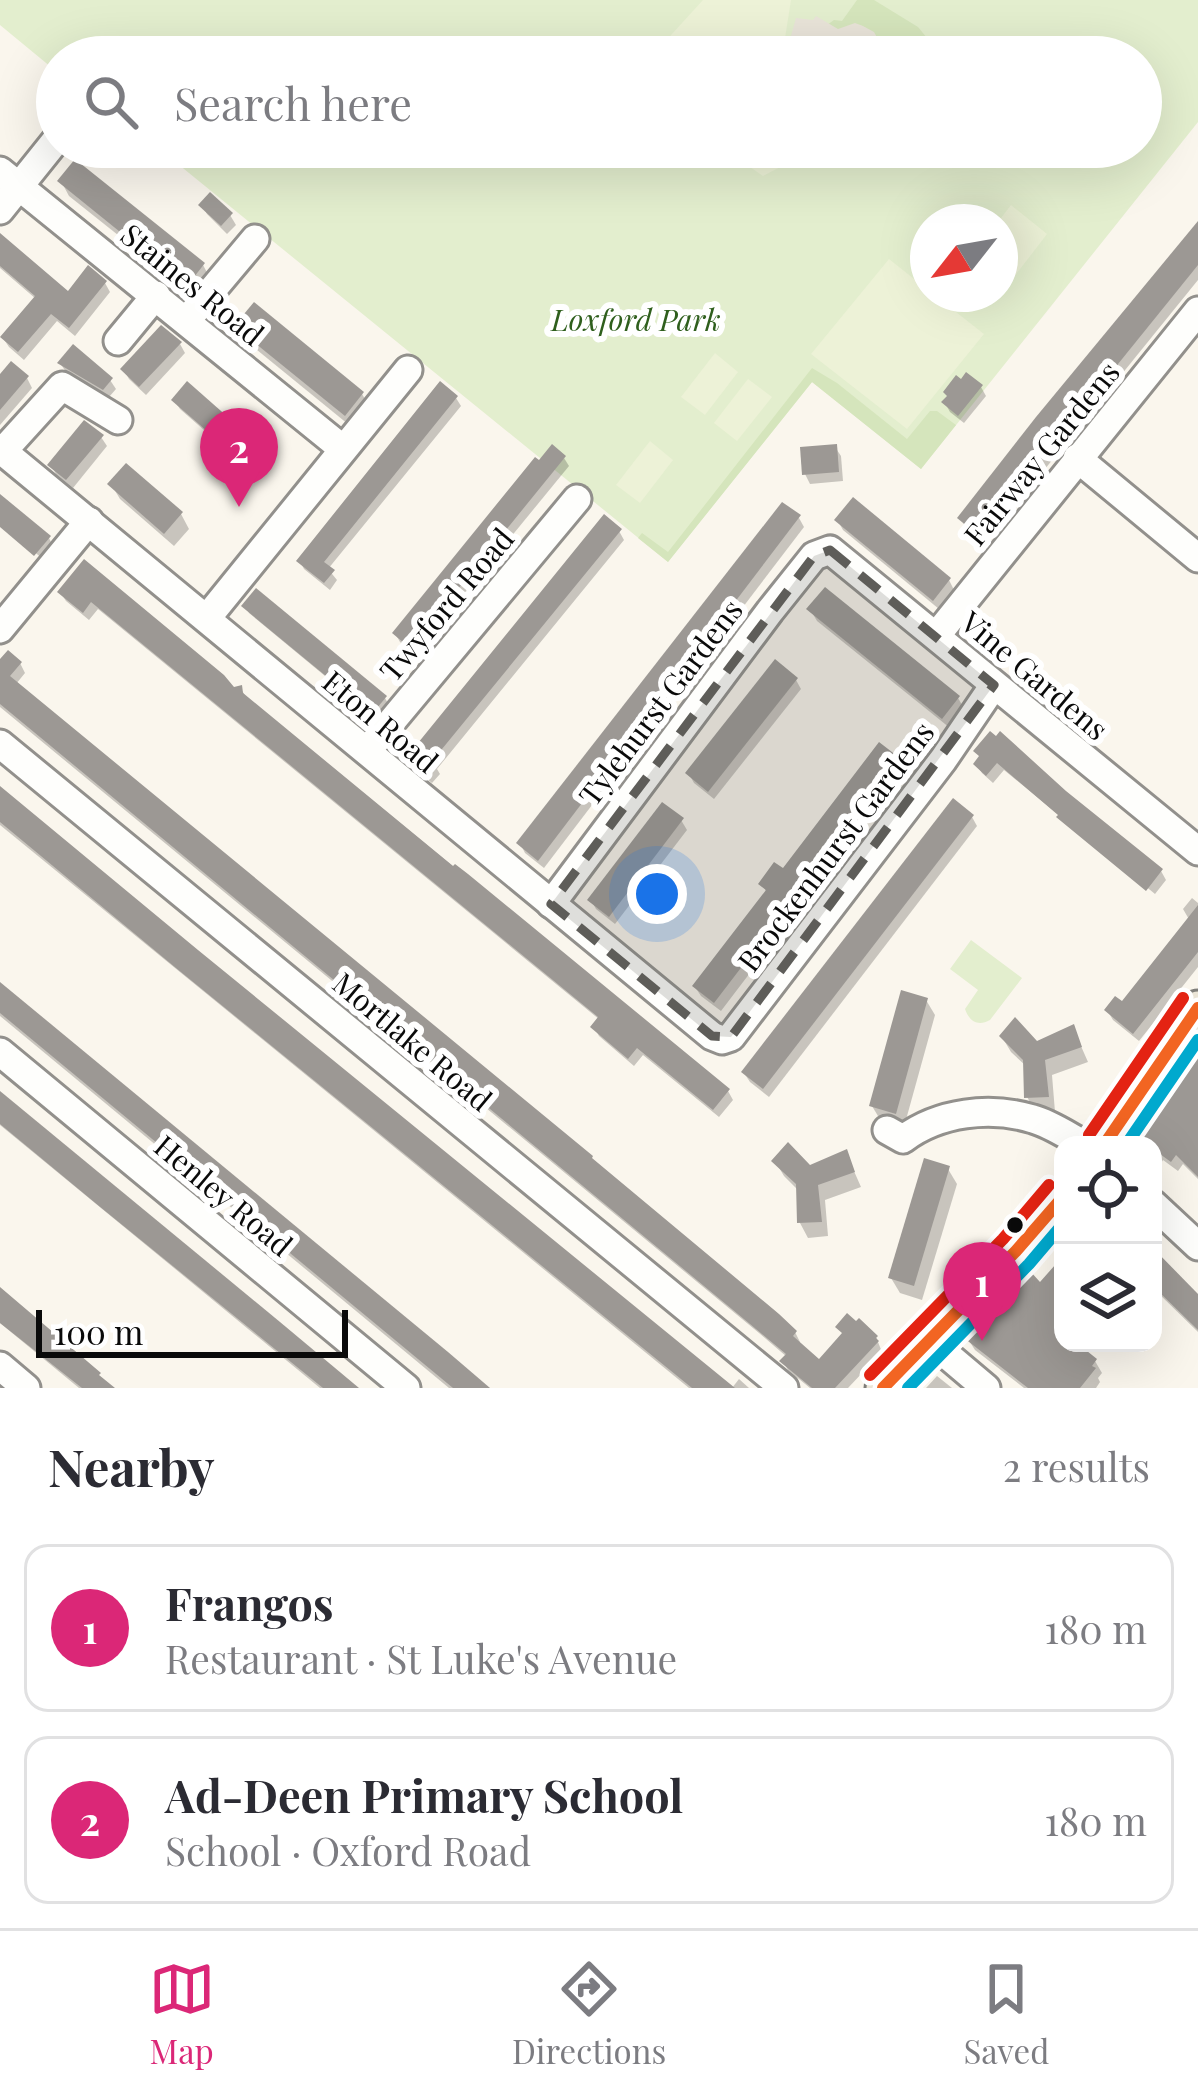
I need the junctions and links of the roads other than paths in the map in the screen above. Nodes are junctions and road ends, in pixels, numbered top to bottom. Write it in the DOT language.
graph roads {
  1 [pos="36,156"];
  2 [pos="9,178"];
  3 [pos="0,209"];
  4 [pos="255,239"];
  5 [pos="155,295"];
  6 [pos="1198,311"];
  7 [pos="187,320"];
  8 [pos="118,341"];
  9 [pos="408,370"];
  10 [pos="118,420"];
  11 [pos="343,449"];
  12 [pos="2,450"];
  13 [pos="1077,458"];
  14 [pos="577,499"];
  15 [pos="89,521"];
  16 [pos="830,550"];
  17 [pos="1198,558"];
  18 [pos="207,618"];
  19 [pos="0,628"];
  20 [pos="936,635"];
  21 [pos="994,685"];
  22 [pos="0,743"];
  23 [pos="367,751"];
  24 [pos="1198,851"];
  25 [pos="551,904"];
  26 [pos="1198,1007"];
  27 [pos="722,1040"];
  28 [pos="0,1052"];
  29 [pos="887,1130"];
  30 [pos="1068,1136"];
  31 [pos="1110,1136"];
  32 [pos="1054,1207"];
  33 [pos="1162,1212"];
  34 [pos="1198,1246"];
  35 [pos="928,1339"];
  36 [pos="0,1366"];
  37 [pos="26,1388"];
  38 [pos="406,1388"];
  39 [pos="784,1388"];
  40 [pos="883,1388"];
  41 [pos="986,1388"];
  1 -- 2 [label="street"];
  2 -- 3 [label="street"];
  2 -- 5 [label="street, Staines Road"];
  4 -- 7 [label="street"];
  5 -- 7 [label="street, Staines Road"];
  5 -- 8 [label="street"];
  6 -- 13 [label="street, Fairway Gardens"];
  7 -- 11 [label="street, Staines Road"];
  9 -- 11 [label="street"];
  10 -- 12 [label="street"];
  11 -- 18 [label="street"];
  12 -- 15 [label="street, Eton Road"];
  13 -- 17 [label="street"];
  13 -- 20 [label="street, Fairway Gardens"];
  14 -- 23 [label="street, Twyford Road"];
  15 -- 18 [label="street, Eton Road"];
  15 -- 19 [label="street"];
  16 -- 20 [label="street, Vine Gardens"];
  16 -- 25 [label="street, Tylehurst Gardens"];
  18 -- 23 [label="street, Eton Road"];
  20 -- 21 [label="street, Vine Gardens"];
  21 -- 24 [label="street, Vine Gardens"];
  21 -- 27 [label="street, Brockenhurst Gardens"];
  22 -- 39 [label="street, Mortlake Road"];
  23 -- 25 [label="street, Eton Road"];
  25 -- 27 [label="street, Eton Road"];
  26 -- 31 [label="main road"];
  28 -- 38 [label="street, Henley Road"];
  29 -- 30 [label="street"];
  32 -- 35 [label="main road"];
  33 -- 34 [label="street"];
  35 -- 40 [label="main road"];
  35 -- 41 [label="street"];
  36 -- 37 [label="street"];
}
